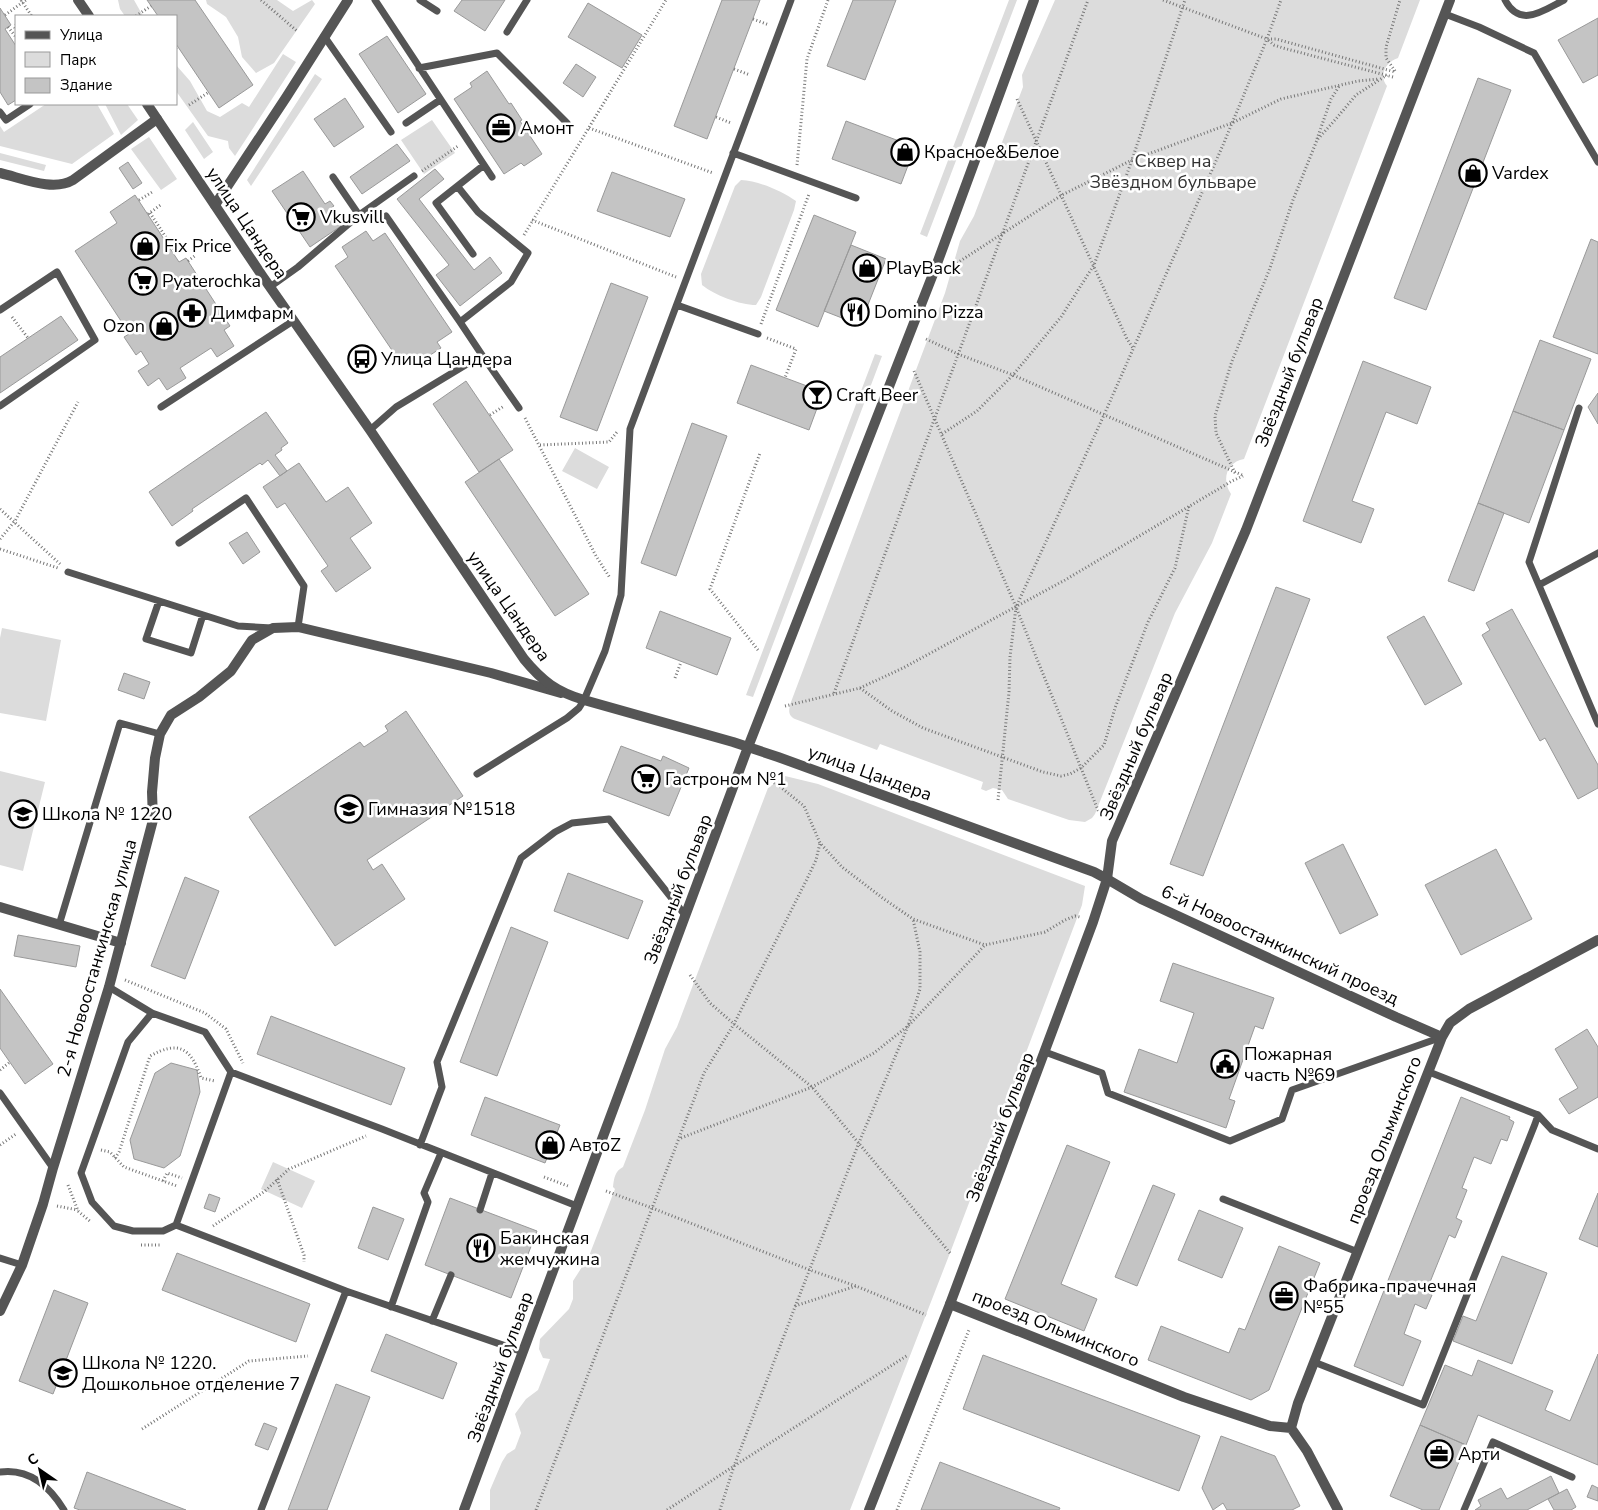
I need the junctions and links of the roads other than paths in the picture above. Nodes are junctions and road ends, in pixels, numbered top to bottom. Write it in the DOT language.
graph roads {
  1 [pos="78,0"];
  2 [pos="348,0"];
  3 [pos="375,0"];
  4 [pos="420,0"];
  5 [pos="527,0"];
  6 [pos="791,0"];
  7 [pos="1034,0"];
  8 [pos="1450,0"];
  9 [pos="1505,0"];
  10 [pos="1564,0"];
  11 [pos="437,11"];
  12 [pos="1445,14"];
  13 [pos="88,15"];
  14 [pos="507,32"];
  15 [pos="324,36"];
  16 [pos="419,68"];
  17 [pos="440,100"];
  18 [pos="28,105"];
  19 [pos="149,105"];
  20 [pos="0,112"];
  21 [pos="157,119"];
  22 [pos="406,123"];
  23 [pos="567,123"];
  24 [pos="391,132"];
  25 [pos="733,153"];
  26 [pos="1598,162"];
  27 [pos="484,165"];
  28 [pos="0,173"];
  29 [pos="414,176"];
  30 [pos="333,177"];
  31 [pos="492,177"];
  32 [pos="458,187"];
  33 [pos="856,198"];
  34 [pos="215,205"];
  35 [pos="359,215"];
  36 [pos="386,216"];
  37 [pos="473,254"];
  38 [pos="270,287"];
  39 [pos="677,305"];
  40 [pos="0,310"];
  41 [pos="293,320"];
  42 [pos="460,322"];
  43 [pos="758,334"];
  44 [pos="482,355"];
  45 [pos="0,406"];
  46 [pos="161,407"];
  47 [pos="519,408"];
  48 [pos="1579,408"];
  49 [pos="370,430"];
  50 [pos="179,543"];
  51 [pos="1598,553"];
  52 [pos="68,572"];
  53 [pos="1539,585"];
  54 [pos="159,601"];
  55 [pos="203,614"];
  56 [pos="298,627"];
  57 [pos="272,628"];
  58 [pos="569,696"];
  59 [pos="584,700"];
  60 [pos="1598,724"];
  61 [pos="160,734"];
  62 [pos="748,747"];
  63 [pos="476,774"];
  64 [pos="1106,879"];
  65 [pos="0,908"];
  66 [pos="685,915"];
  67 [pos="59,925"];
  68 [pos="1598,940"];
  69 [pos="121,943"];
  70 [pos="109,987"];
  71 [pos="152,1013"];
  72 [pos="1442,1037"];
  73 [pos="1045,1052"];
  74 [pos="231,1072"];
  75 [pos="1429,1072"];
  76 [pos="0,1093"];
  77 [pos="1538,1115"];
  78 [pos="420,1145"];
  79 [pos="1598,1149"];
  80 [pos="441,1153"];
  81 [pos="53,1168"];
  82 [pos="492,1173"];
  83 [pos="1223,1199"];
  84 [pos="577,1206"];
  85 [pos="480,1210"];
  86 [pos="176,1225"];
  87 [pos="1358,1252"];
  88 [pos="0,1258"];
  89 [pos="22,1265"];
  90 [pos="451,1275"];
  91 [pos="346,1292"];
  92 [pos="950,1304"];
  93 [pos="391,1307"];
  94 [pos="0,1311"];
  95 [pos="432,1320"];
  96 [pos="523,1352"];
  97 [pos="1314,1362"];
  98 [pos="1291,1428"];
  99 [pos="0,1472"];
  100 [pos="1572,1477"];
  101 [pos="64,1510"];
  102 [pos="261,1510"];
  103 [pos="464,1510"];
  104 [pos="869,1510"];
  105 [pos="1338,1510"];
  106 [pos="1464,1510"];
  1 -- 13 [label="street"];
  2 -- 15 [label="street"];
  3 -- 16 [label="lane"];
  4 -- 11 [label="lane"];
  5 -- 14 [label="lane"];
  6 -- 25 [label="lane"];
  7 -- 62 [label="street, Звёздный бульвар"];
  8 -- 12 [label="street, Звёздный бульвар"];
  9 -- 10 [label="lane"];
  12 -- 26 [label="lane"];
  12 -- 64 [label="street, Звёздный бульвар"];
  15 -- 24 [label="lane"];
  15 -- 34 [label="street"];
  16 -- 17 [label="lane"];
  16 -- 23 [label="lane"];
  17 -- 22 [label="lane"];
  17 -- 27 [label="lane"];
  18 -- 20 [label="lane"];
  19 -- 21 [label="street, улица Цандера"];
  21 -- 28 [label="street"];
  21 -- 34 [label="street, улица Цандера"];
  25 -- 33 [label="lane"];
  25 -- 39 [label="lane"];
  27 -- 31 [label="lane"];
  27 -- 32 [label="lane"];
  29 -- 35 [label="lane"];
  30 -- 35 [label="lane"];
  32 -- 37 [label="lane"];
  32 -- 42 [label="lane"];
  34 -- 38 [label="street, улица Цандера"];
  35 -- 38 [label="lane"];
  36 -- 42 [label="lane"];
  38 -- 41 [label="street, улица Цандера"];
  39 -- 43 [label="lane"];
  39 -- 59 [label="lane"];
  40 -- 45 [label="lane"];
  41 -- 46 [label="lane"];
  41 -- 49 [label="street, улица Цандера"];
  42 -- 44 [label="lane"];
  44 -- 47 [label="lane"];
  44 -- 49 [label="lane"];
  48 -- 53 [label="lane"];
  49 -- 58 [label="street, улица Цандера"];
  50 -- 56 [label="lane"];
  51 -- 53 [label="lane"];
  52 -- 54 [label="lane"];
  53 -- 60 [label="lane"];
  54 -- 55 [label="lane"];
  54 -- 55 [label="lane"];
  55 -- 57 [label="lane"];
  56 -- 57 [label="street"];
  56 -- 58 [label="street"];
  57 -- 61 [label="street, 2-я Новоостанкинская улица"];
  58 -- 59 [label="street, улица Цандера"];
  59 -- 62 [label="street, улица Цандера"];
  59 -- 63 [label="lane"];
  61 -- 67 [label="lane"];
  61 -- 69 [label="street, 2-я Новоостанкинская улица"];
  62 -- 64 [label="street, улица Цандера"];
  62 -- 66 [label="street, Звёздный бульвар"];
  64 -- 72 [label="street, 6-й Новоостанкинский проезд"];
  64 -- 73 [label="street, Звёздный бульвар"];
  65 -- 67 [label="street"];
  66 -- 78 [label="lane"];
  66 -- 84 [label="street, Звёздный бульвар"];
  67 -- 69 [label="street"];
  68 -- 72 [label="street, проезд Ольминского"];
  69 -- 70 [label="street, 2-я Новоостанкинская улица"];
  70 -- 71 [label="lane"];
  70 -- 81 [label="street, 2-я Новоостанкинская улица"];
  71 -- 74 [label="lane"];
  71 -- 86 [label="lane"];
  72 -- 73 [label="lane"];
  72 -- 75 [label="street, проезд Ольминского"];
  73 -- 92 [label="street, Звёздный бульвар"];
  74 -- 78 [label="lane"];
  74 -- 86 [label="lane"];
  75 -- 77 [label="lane"];
  75 -- 87 [label="street, проезд Ольминского"];
  76 -- 81 [label="lane"];
  77 -- 79 [label="lane"];
  77 -- 97 [label="lane"];
  78 -- 80 [label="lane"];
  80 -- 82 [label="lane"];
  80 -- 93 [label="lane"];
  81 -- 89 [label="street, 2-я Новоостанкинская улица"];
  82 -- 84 [label="lane"];
  82 -- 85 [label="lane"];
  83 -- 87 [label="lane"];
  84 -- 96 [label="street, Звёздный бульвар"];
  86 -- 91 [label="lane"];
  87 -- 97 [label="street, проезд Ольминского"];
  88 -- 89 [label="lane"];
  89 -- 94 [label="street, 2-я Новоостанкинская улица"];
  90 -- 95 [label="lane"];
  91 -- 93 [label="lane"];
  91 -- 102 [label="lane"];
  92 -- 98 [label="street, проезд Ольминского"];
  92 -- 104 [label="street, Звёздный бульвар"];
  93 -- 95 [label="lane"];
  95 -- 96 [label="lane"];
  96 -- 103 [label="street, Звёздный бульвар"];
  97 -- 98 [label="street, проезд Ольминского"];
  98 -- 105 [label="street"];
  99 -- 101 [label="lane"];
  100 -- 106 [label="lane"];
}
